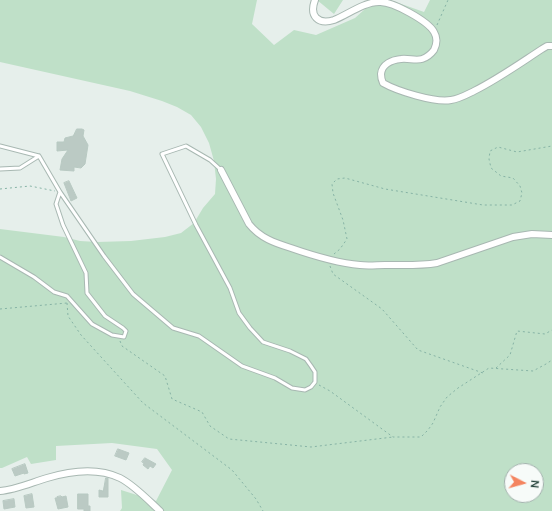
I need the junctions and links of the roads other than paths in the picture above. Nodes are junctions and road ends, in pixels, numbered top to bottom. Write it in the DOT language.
graph roads {
  1 [pos="315,0"];
  2 [pos="552,46"];
  3 [pos="0,146"];
  4 [pos="39,156"];
  5 [pos="0,169"];
  6 [pos="221,170"];
  7 [pos="60,192"];
  8 [pos="552,234"];
  9 [pos="0,257"];
  10 [pos="0,491"];
  11 [pos="160,511"];
  1 -- 2 [label="street"];
  3 -- 4 [label="lane"];
  4 -- 5 [label="lane"];
  4 -- 7 [label="lane"];
  6 -- 7 [label="lane"];
  6 -- 8 [label="street"];
  7 -- 9 [label="lane"];
  10 -- 11 [label="street"];
}
